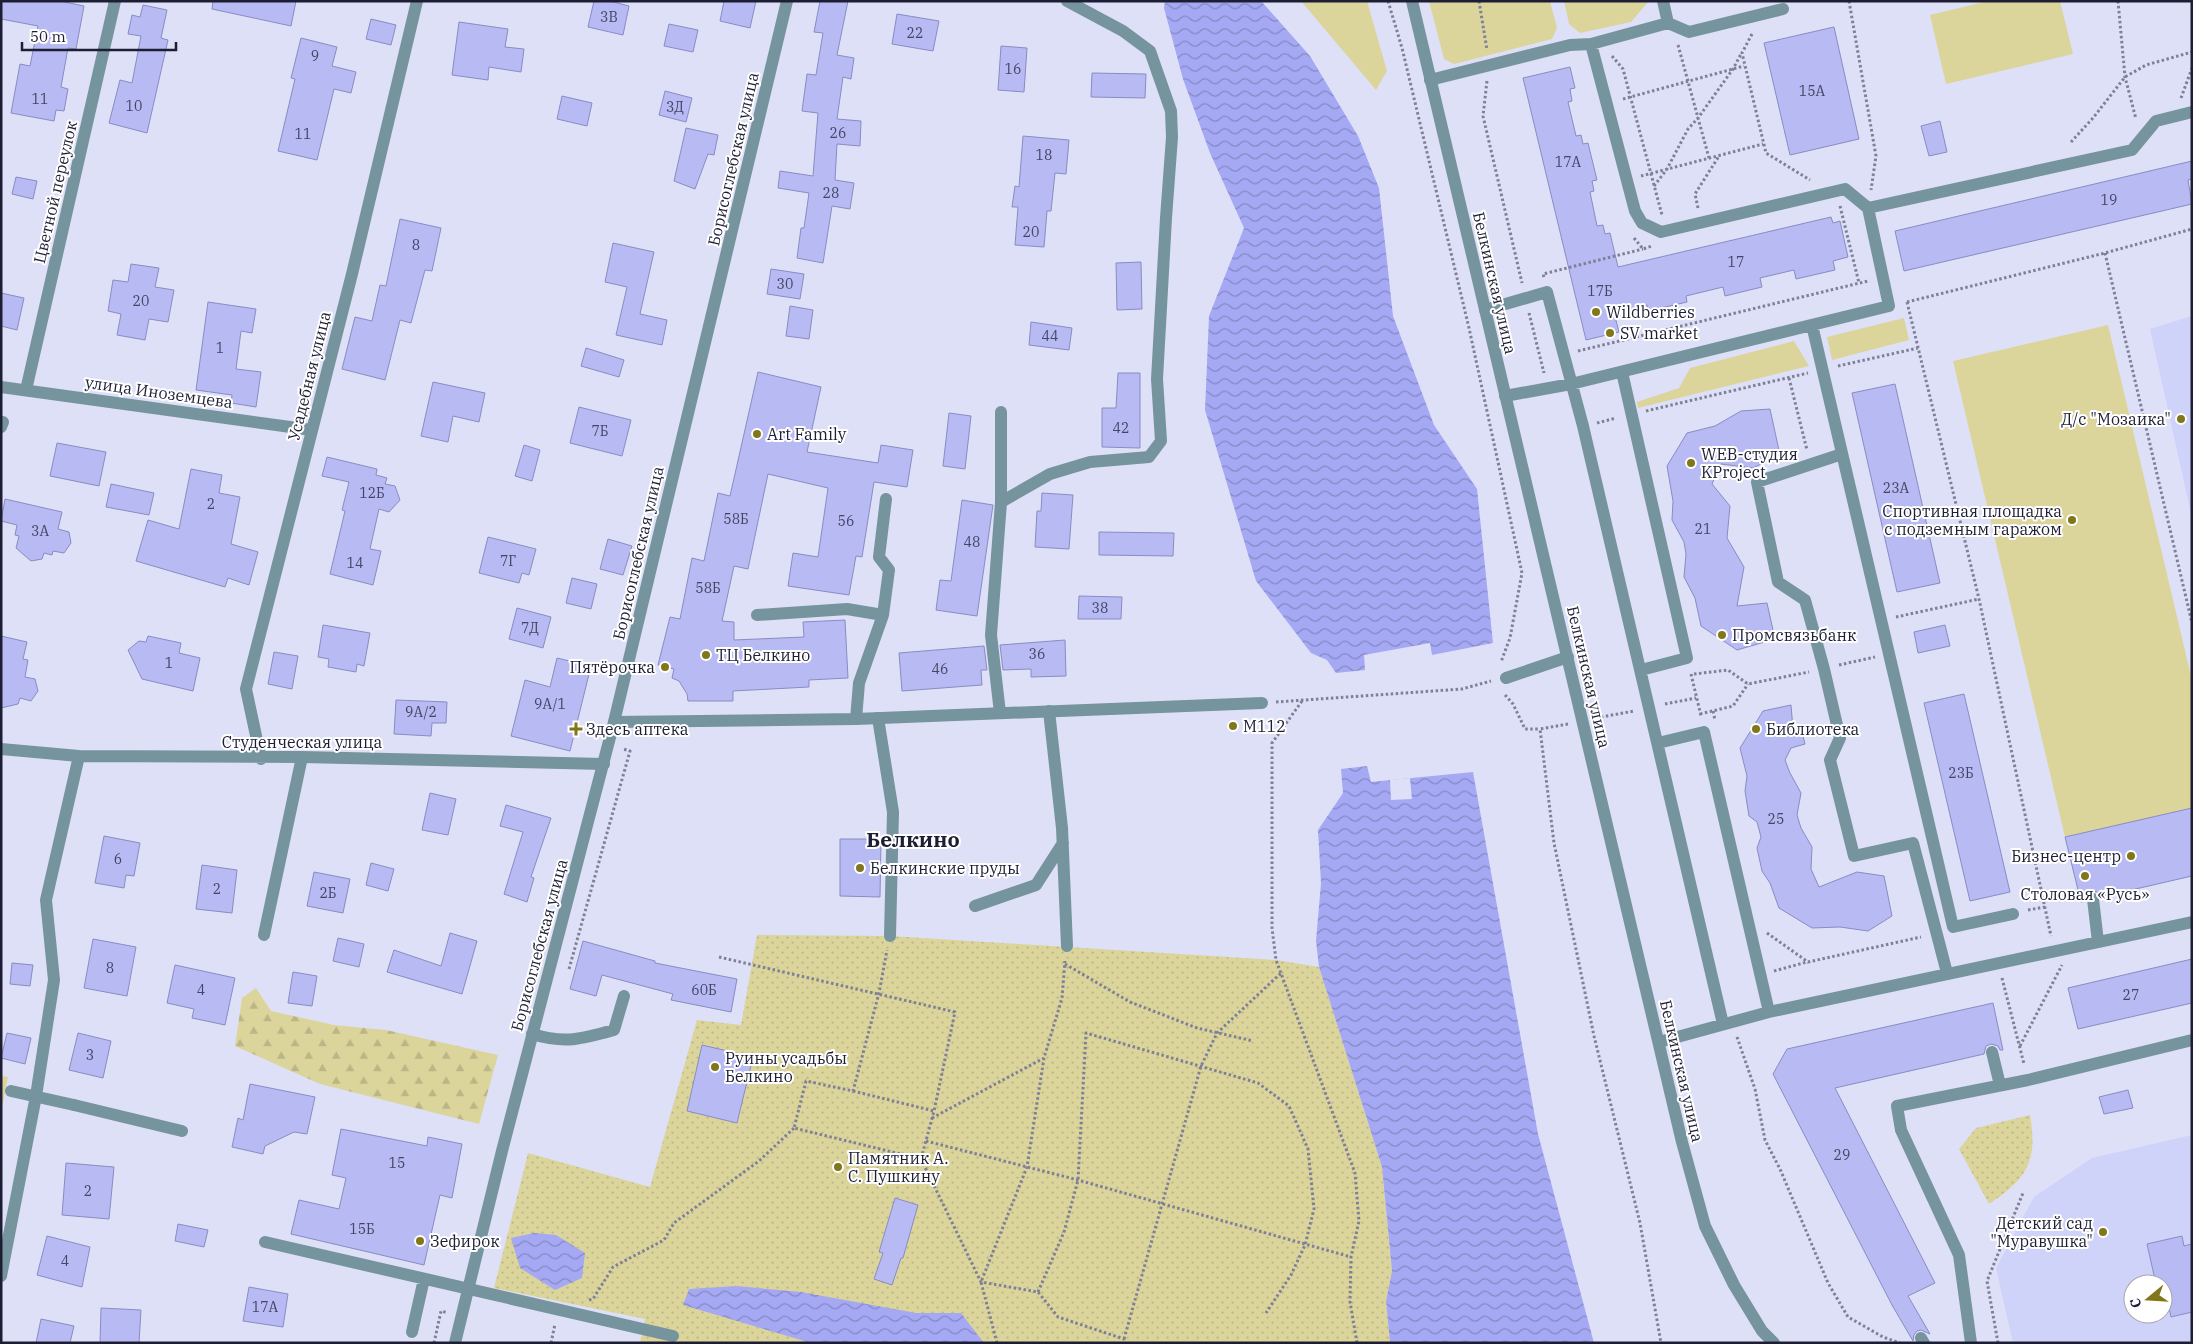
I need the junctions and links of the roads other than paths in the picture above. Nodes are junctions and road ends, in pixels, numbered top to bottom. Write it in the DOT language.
graph roads {
  1 [pos="114,1"];
  2 [pos="417,1"];
  3 [pos="787,1"];
  4 [pos="1067,1"];
  5 [pos="1412,1"];
  6 [pos="1663,1"];
  7 [pos="1783,9"];
  8 [pos="1668,23"];
  9 [pos="1595,43"];
  10 [pos="1430,80"];
  11 [pos="2189,113"];
  12 [pos="1868,208"];
  13 [pos="1485,310"];
  14 [pos="1812,325"];
  15 [pos="1622,372"];
  16 [pos="1571,384"];
  17 [pos="1,387"];
  18 [pos="26,390"];
  19 [pos="1504,396"];
  20 [pos="1001,412"];
  21 [pos="312,430"];
  22 [pos="1842,454"];
  23 [pos="886,498"];
  24 [pos="1000,502"];
  25 [pos="757,615"];
  26 [pos="883,615"];
  27 [pos="1568,657"];
  28 [pos="1641,670"];
  29 [pos="1502,682"];
  30 [pos="1262,703"];
  31 [pos="1049,711"];
  32 [pos="1000,713"];
  33 [pos="878,718"];
  34 [pos="856,719"];
  35 [pos="614,722"];
  36 [pos="1658,743"];
  37 [pos="1,749"];
  38 [pos="79,756"];
  39 [pos="302,757"];
  40 [pos="261,759"];
  41 [pos="604,764"];
  42 [pos="1063,843"];
  43 [pos="2093,899"];
  44 [pos="975,906"];
  45 [pos="2013,914"];
  46 [pos="2192,922"];
  47 [pos="264,935"];
  48 [pos="890,936"];
  49 [pos="2098,942"];
  50 [pos="1067,946"];
  51 [pos="1947,973"];
  52 [pos="624,996"];
  53 [pos="1768,1012"];
  54 [pos="1727,1023"];
  55 [pos="532,1034"];
  56 [pos="2192,1040"];
  57 [pos="1659,1042"];
  58 [pos="1992,1052"];
  59 [pos="2000,1085"];
  60 [pos="11,1092"];
  61 [pos="36,1096"];
  62 [pos="182,1131"];
  63 [pos="266,1242"];
  64 [pos="1,1276"];
  65 [pos="424,1279"];
  66 [pos="468,1289"];
  67 [pos="412,1332"];
  68 [pos="673,1336"];
  69 [pos="455,1343"];
  70 [pos="1774,1343"];
  71 [pos="1971,1343"];
  1 -- 18 [label="street, Цветной переулок"];
  2 -- 21 [label="street, Усадебная улица"];
  3 -- 35 [label="street, Борисоглебская улица"];
  4 -- 24 [label="street"];
  5 -- 10 [label="street, Белкинская улица"];
  6 -- 8 [label="street"];
  7 -- 8 [label="street"];
  8 -- 9 [label="street"];
  9 -- 10 [label="street"];
  9 -- 12 [label="street"];
  10 -- 13 [label="street, Белкинская улица"];
  11 -- 12 [label="street"];
  12 -- 14 [label="street"];
  13 -- 16 [label="street"];
  13 -- 19 [label="street, Белкинская улица"];
  14 -- 15 [label="street"];
  14 -- 22 [label="street"];
  15 -- 16 [label="street"];
  15 -- 28 [label="street"];
  16 -- 19 [label="street"];
  16 -- 28 [label="street"];
  17 -- 18 [label="street, улица Иноземцева"];
  18 -- 21 [label="street, улица Иноземцева"];
  19 -- 27 [label="street, Белкинская улица"];
  20 -- 24 [label="street"];
  21 -- 40 [label="street, Усадебная улица"];
  22 -- 45 [label="street"];
  22 -- 51 [label="street"];
  23 -- 26 [label="street"];
  24 -- 32 [label="street"];
  25 -- 26 [label="street"];
  26 -- 34 [label="street"];
  27 -- 29 [label="street"];
  27 -- 57 [label="street, Белкинская улица"];
  28 -- 36 [label="street"];
  30 -- 31 [label="street"];
  31 -- 32 [label="street"];
  31 -- 42 [label="street"];
  32 -- 33 [label="street"];
  33 -- 34 [label="street"];
  33 -- 48 [label="street"];
  34 -- 35 [label="street"];
  35 -- 41 [label="street, Борисоглебская улица"];
  36 -- 53 [label="street"];
  36 -- 54 [label="street"];
  37 -- 38 [label="street, Студенческая улица"];
  38 -- 40 [label="street, Студенческая улица"];
  38 -- 61 [label="street"];
  39 -- 40 [label="street, Студенческая улица"];
  39 -- 41 [label="street, Студенческая улица"];
  39 -- 47 [label="street"];
  41 -- 55 [label="street, Борисоглебская улица"];
  42 -- 44 [label="street"];
  42 -- 50 [label="street"];
  43 -- 49 [label="street"];
  46 -- 49 [label="street"];
  49 -- 51 [label="street"];
  51 -- 53 [label="street"];
  52 -- 55 [label="street"];
  53 -- 54 [label="street"];
  54 -- 57 [label="street"];
  55 -- 66 [label="street, Борисоглебская улица"];
  56 -- 59 [label="street"];
  57 -- 70 [label="street, Белкинская улица"];
  58 -- 59 [label="street"];
  59 -- 71 [label="street"];
  60 -- 61 [label="street"];
  61 -- 62 [label="street"];
  61 -- 64 [label="street"];
  63 -- 65 [label="street"];
  65 -- 66 [label="street"];
  65 -- 67 [label="street"];
  66 -- 68 [label="street"];
  66 -- 69 [label="street, Борисоглебская улица"];
}
